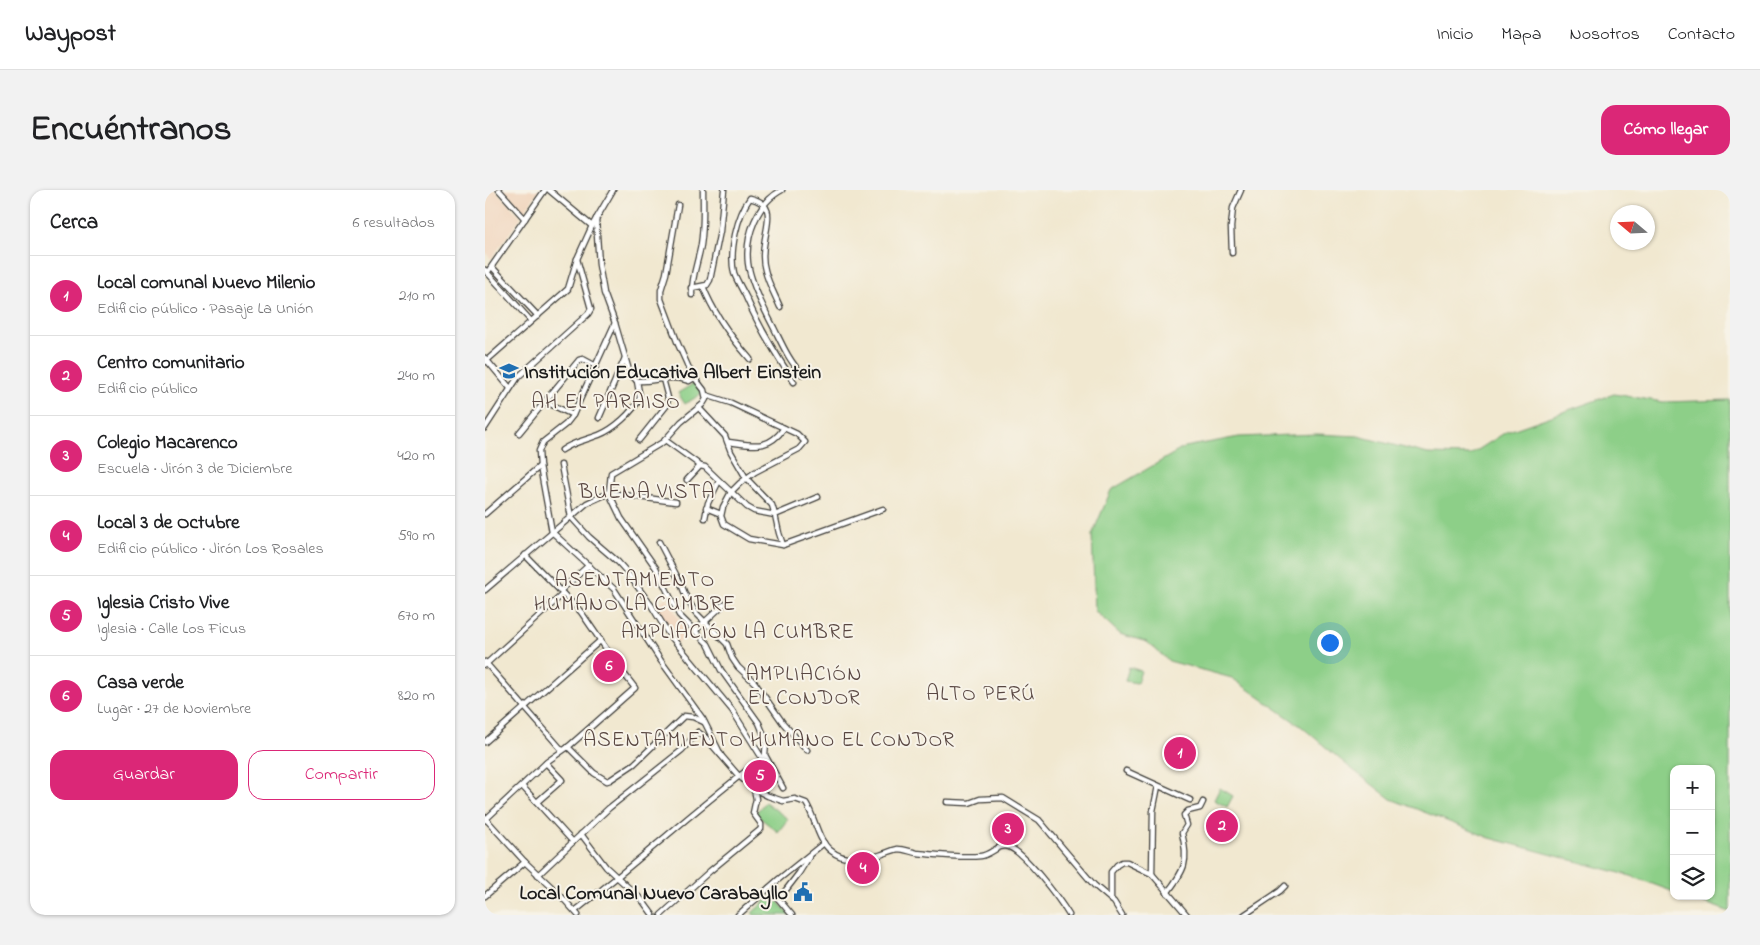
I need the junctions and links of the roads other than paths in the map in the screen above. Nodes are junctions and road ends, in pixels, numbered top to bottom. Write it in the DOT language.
graph roads {
  1 [pos="499,190"];
  2 [pos="547,190"];
  3 [pos="613,190"];
  4 [pos="703,190"];
  5 [pos="724,190"];
  6 [pos="782,190"];
  7 [pos="1241,190"];
  8 [pos="763,204"];
  9 [pos="678,205"];
  10 [pos="596,218"];
  11 [pos="525,219"];
  12 [pos="591,226"];
  13 [pos="1231,253"];
  14 [pos="577,259"];
  15 [pos="492,267"];
  16 [pos="486,272"];
  17 [pos="703,286"];
  18 [pos="691,288"];
  19 [pos="692,295"];
  20 [pos="780,307"];
  21 [pos="537,316"];
  22 [pos="531,321"];
  23 [pos="615,323"];
  24 [pos="625,358"];
  25 [pos="749,359"];
  26 [pos="486,360"];
  27 [pos="596,366"];
  28 [pos="802,374"];
  29 [pos="694,378"];
  30 [pos="663,379"];
  31 [pos="637,380"];
  32 [pos="794,382"];
  33 [pos="510,388"];
  34 [pos="706,395"];
  35 [pos="544,402"];
  36 [pos="699,408"];
  37 [pos="573,415"];
  38 [pos="599,418"];
  39 [pos="485,428"];
  40 [pos="784,428"];
  41 [pos="519,433"];
  42 [pos="639,440"];
  43 [pos="665,440"];
  44 [pos="728,442"];
  45 [pos="562,450"];
  46 [pos="561,465"];
  47 [pos="540,466"];
  48 [pos="700,466"];
  49 [pos="746,478"];
  50 [pos="687,480"];
  51 [pos="719,481"];
  52 [pos="731,492"];
  53 [pos="609,493"];
  54 [pos="818,497"];
  55 [pos="676,502"];
  56 [pos="707,508"];
  57 [pos="883,509"];
  58 [pos="485,514"];
  59 [pos="721,514"];
  60 [pos="775,515"];
  61 [pos="571,517"];
  62 [pos="705,518"];
  63 [pos="552,532"];
  64 [pos="659,542"];
  65 [pos="783,545"];
  66 [pos="525,555"];
  67 [pos="589,565"];
  68 [pos="485,590"];
  69 [pos="562,593"];
  70 [pos="724,604"];
  71 [pos="705,623"];
  72 [pos="695,631"];
  73 [pos="601,640"];
  74 [pos="485,664"];
  75 [pos="524,708"];
  76 [pos="705,723"];
  77 [pos="485,742"];
  78 [pos="568,747"];
  79 [pos="562,750"];
  80 [pos="807,750"];
  81 [pos="763,757"];
  82 [pos="724,760"];
  83 [pos="546,763"];
  84 [pos="1127,771"];
  85 [pos="737,775"];
  86 [pos="522,786"];
  87 [pos="1158,786"];
  88 [pos="783,788"];
  89 [pos="754,789"];
  90 [pos="1190,800"];
  91 [pos="537,802"];
  92 [pos="947,802"];
  93 [pos="1203,802"];
  94 [pos="485,819"];
  95 [pos="581,834"];
  96 [pos="573,842"];
  97 [pos="825,843"];
  98 [pos="811,854"];
  99 [pos="525,862"];
  100 [pos="1152,874"];
  101 [pos="538,875"];
  102 [pos="617,878"];
  103 [pos="1285,886"];
  104 [pos="769,888"];
  105 [pos="1167,893"];
  106 [pos="485,896"];
  107 [pos="779,899"];
  108 [pos="1111,900"];
  109 [pos="577,913"];
  110 [pos="653,915"];
  111 [pos="661,915"];
  112 [pos="738,915"];
  113 [pos="792,915"];
  114 [pos="1069,915"];
  115 [pos="1122,915"];
  116 [pos="1187,915"];
  117 [pos="1244,915"];
  1 -- 11 [label="street"];
  2 -- 11 [label="street"];
  2 -- 12 [label="street"];
  3 -- 10 [label="street"];
  4 -- 18 [label="street"];
  5 -- 17 [label="street"];
  6 -- 8 [label="street"];
  7 -- 13 [label="street"];
  8 -- 20 [label="street"];
  8 -- 28 [label="street"];
  8 -- 32 [label="street"];
  9 -- 29 [label="street"];
  10 -- 12 [label="street"];
  10 -- 23 [label="street"];
  11 -- 15 [label="street"];
  12 -- 14 [label="street"];
  14 -- 21 [label="street"];
  14 -- 33 [label="street"];
  15 -- 16 [label="street"];
  15 -- 21 [label="street"];
  16 -- 22 [label="street"];
  17 -- 18 [label="street"];
  17 -- 25 [label="street"];
  18 -- 19 [label="street"];
  21 -- 22 [label="street"];
  22 -- 26 [label="street"];
  23 -- 24 [label="street"];
  23 -- 27 [label="street"];
  24 -- 31 [label="street"];
  24 -- 38 [label="street"];
  26 -- 33 [label="street"];
  27 -- 35 [label="street"];
  27 -- 37 [label="street"];
  29 -- 30 [label="street"];
  29 -- 34 [label="street"];
  30 -- 31 [label="street"];
  30 -- 42 [label="street"];
  31 -- 45 [label="street"];
  33 -- 39 [label="street"];
  34 -- 36 [label="street"];
  34 -- 40 [label="street"];
  35 -- 37 [label="street"];
  35 -- 41 [label="street"];
  36 -- 43 [label="street"];
  36 -- 44 [label="street"];
  37 -- 47 [label="street"];
  40 -- 44 [label="street"];
  40 -- 49 [label="street"];
  43 -- 48 [label="street"];
  43 -- 53 [label="street"];
  44 -- 49 [label="street"];
  46 -- 61 [label="street"];
  47 -- 58 [label="street"];
  47 -- 63 [label="street"];
  48 -- 50 [label="street"];
  48 -- 51 [label="street"];
  49 -- 52 [label="street"];
  49 -- 60 [label="street"];
  51 -- 52 [label="street"];
  51 -- 56 [label="street"];
  52 -- 59 [label="street"];
  52 -- 60 [label="street"];
  53 -- 55 [label="street"];
  53 -- 61 [label="street"];
  53 -- 72 [label="street"];
  54 -- 60 [label="street"];
  56 -- 59 [label="street"];
  56 -- 62 [label="street"];
  57 -- 65 [label="street"];
  59 -- 65 [label="street"];
  60 -- 65 [label="street"];
  61 -- 63 [label="street"];
  61 -- 81 [label="street"];
  63 -- 66 [label="street"];
  63 -- 67 [label="street"];
  64 -- 71 [label="street"];
  66 -- 68 [label="street"];
  66 -- 69 [label="street"];
  67 -- 69 [label="street"];
  67 -- 76 [label="street"];
  69 -- 73 [label="street"];
  69 -- 74 [label="street"];
  70 -- 71 [label="street"];
  71 -- 72 [label="street"];
  71 -- 80 [label="street"];
  72 -- 81 [label="street"];
  73 -- 75 [label="street"];
  73 -- 78 [label="street"];
  74 -- 75 [label="street"];
  75 -- 77 [label="street"];
  75 -- 79 [label="street"];
  76 -- 78 [label="street"];
  76 -- 82 [label="street"];
  78 -- 79 [label="street"];
  79 -- 83 [label="street"];
  81 -- 85 [label="street"];
  81 -- 88 [label="street"];
  82 -- 85 [label="street"];
  82 -- 95 [label="street"];
  83 -- 86 [label="street"];
  83 -- 91 [label="street"];
  84 -- 87 [label="street"];
  85 -- 89 [label="street"];
  85 -- 102 [label="street"];
  86 -- 91 [label="street"];
  86 -- 94 [label="street"];
  87 -- 90 [label="street"];
  87 -- 100 [label="street"];
  89 -- 97 [label="street"];
  89 -- 111 [label="street"];
  91 -- 96 [label="street"];
  92 -- 108 [label="street"];
  93 -- 105 [label="street"];
  94 -- 99 [label="street"];
  95 -- 96 [label="street"];
  95 -- 102 [label="street"];
  96 -- 101 [label="street"];
  97 -- 98 [label="street"];
  97 -- 114 [label="street"];
  98 -- 104 [label="street"];
  98 -- 107 [label="street"];
  99 -- 101 [label="street"];
  99 -- 106 [label="street"];
  100 -- 105 [label="street"];
  100 -- 108 [label="street"];
  101 -- 109 [label="street"];
  102 -- 109 [label="street"];
  102 -- 110 [label="street"];
  103 -- 117 [label="street"];
  104 -- 107 [label="street"];
  104 -- 112 [label="street"];
  105 -- 116 [label="street"];
  107 -- 113 [label="street"];
  108 -- 115 [label="street"];
}
